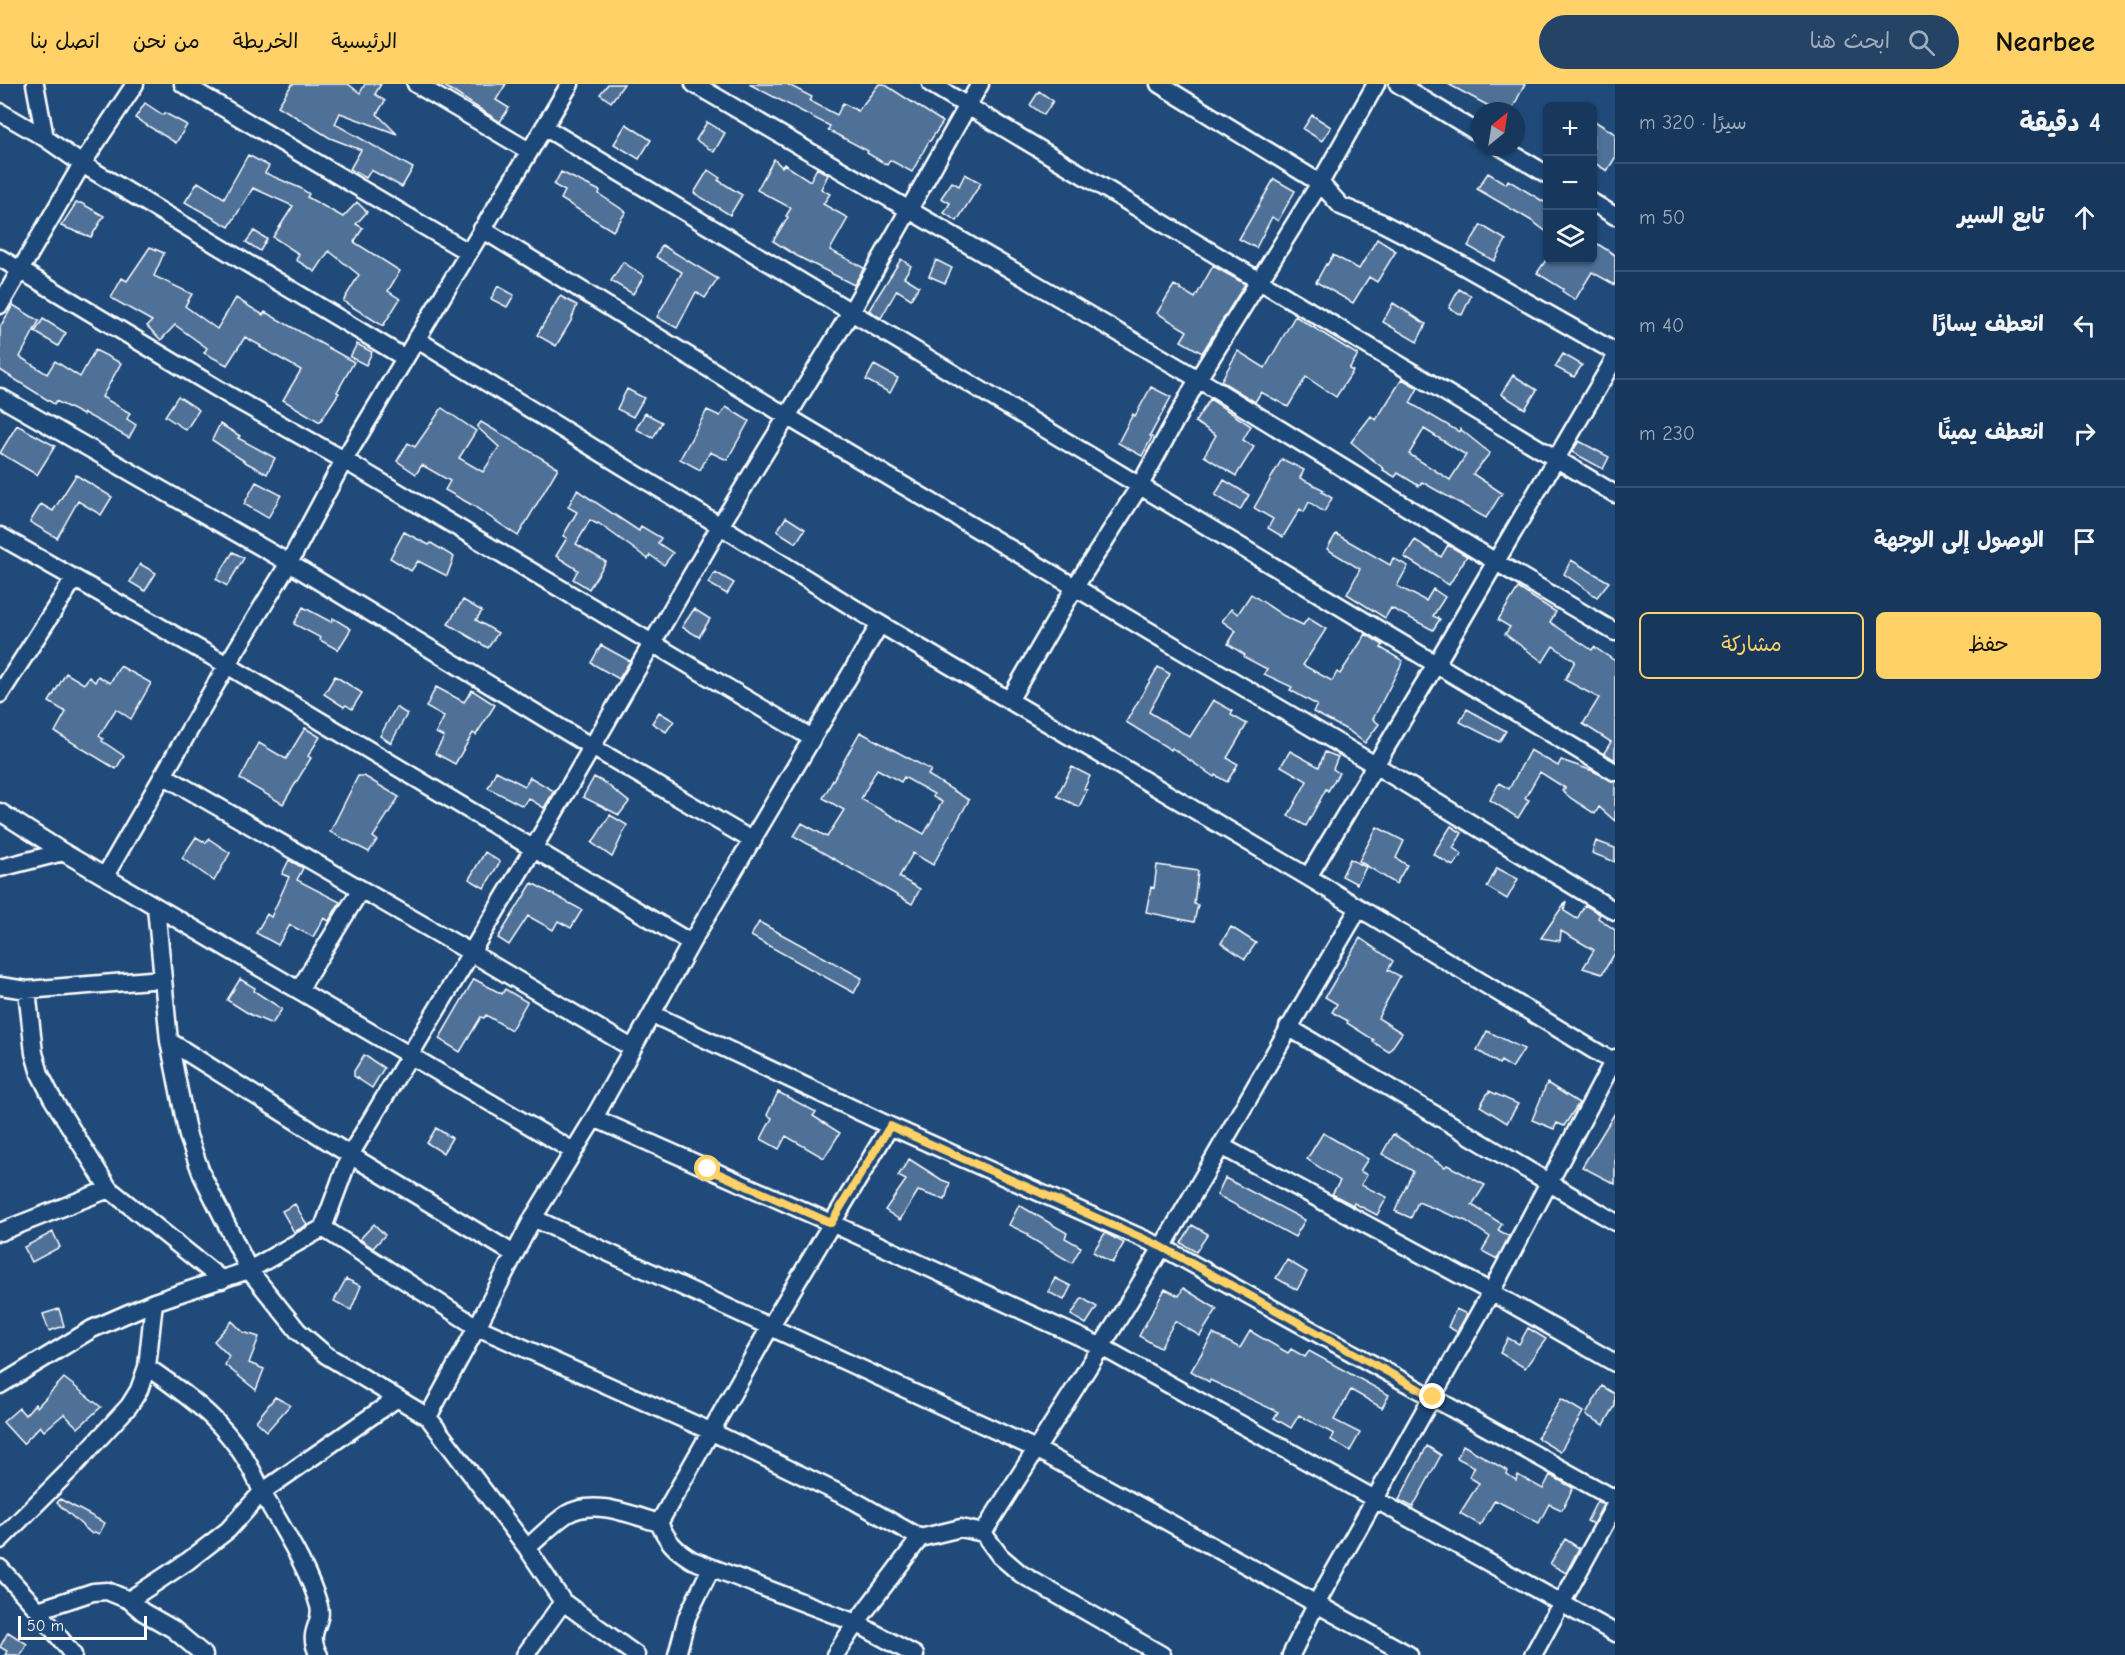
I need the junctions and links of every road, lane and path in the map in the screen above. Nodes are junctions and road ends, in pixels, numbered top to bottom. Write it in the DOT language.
graph roads {
  1 [pos="35,84"];
  2 [pos="135,84"];
  3 [pos="183,84"];
  4 [pos="416,84"];
  5 [pos="570,84"];
  6 [pos="694,84"];
  7 [pos="931,84"];
  8 [pos="980,84"];
  9 [pos="1159,84"];
  10 [pos="1376,84"];
  11 [pos="1398,84"];
  12 [pos="968,105"];
  13 [pos="0,112"];
  14 [pos="544,127"];
  15 [pos="1471,129"];
  16 [pos="45,138"];
  17 [pos="529,151"];
  18 [pos="1516,156"];
  19 [pos="82,164"];
  20 [pos="1543,172"];
  21 [pos="1320,183"];
  22 [pos="1597,205"];
  23 [pos="909,210"];
  24 [pos="1615,216"];
  25 [pos="482,229"];
  26 [pos="468,252"];
  27 [pos="0,258"];
  28 [pos="21,271"];
  29 [pos="1259,280"];
  30 [pos="0,306"];
  31 [pos="851,312"];
  32 [pos="416,339"];
  33 [pos="1615,352"];
  34 [pos="405,358"];
  35 [pos="1615,358"];
  36 [pos="1198,379"];
  37 [pos="0,397"];
  38 [pos="788,417"];
  39 [pos="1557,459"];
  40 [pos="344,460"];
  41 [pos="1139,487"];
  42 [pos="1615,494"];
  43 [pos="720,526"];
  44 [pos="0,536"];
  45 [pos="1496,562"];
  46 [pos="289,563"];
  47 [pos="74,579"];
  48 [pos="1075,587"];
  49 [pos="880,624"];
  50 [pos="1615,632"];
  51 [pos="651,644"];
  52 [pos="1436,664"];
  53 [pos="227,665"];
  54 [pos="0,694"];
  55 [pos="1010,699"];
  56 [pos="812,738"];
  57 [pos="592,747"];
  58 [pos="1375,765"];
  59 [pos="1615,772"];
  60 [pos="163,775"];
  61 [pos="0,812"];
  62 [pos="753,841"];
  63 [pos="533,849"];
  64 [pos="63,852"];
  65 [pos="0,868"];
  66 [pos="105,876"];
  67 [pos="1308,877"];
  68 [pos="361,889"];
  69 [pos="156,906"];
  70 [pos="1359,908"];
  71 [pos="1615,911"];
  72 [pos="691,943"];
  73 [pos="470,952"];
  74 [pos="163,979"];
  75 [pos="0,986"];
  76 [pos="27,990"];
  77 [pos="299,990"];
  78 [pos="652,1014"];
  79 [pos="1288,1027"];
  80 [pos="169,1041"];
  81 [pos="632,1048"];
  82 [pos="411,1055"];
  83 [pos="1614,1061"];
  84 [pos="594,1118"];
  85 [pos="890,1126"];
  86 [pos="1221,1146"];
  87 [pos="573,1151"];
  88 [pos="350,1155"];
  89 [pos="1549,1183"];
  90 [pos="109,1190"];
  91 [pos="533,1218"];
  92 [pos="1615,1222"];
  93 [pos="831,1223"];
  94 [pos="323,1228"];
  95 [pos="0,1232"];
  96 [pos="1162,1247"];
  97 [pos="514,1254"];
  98 [pos="249,1270"];
  99 [pos="222,1280"];
  100 [pos="1491,1292"];
  101 [pos="154,1302"];
  102 [pos="477,1327"];
  103 [pos="770,1327"];
  104 [pos="1102,1347"];
  105 [pos="1615,1363"];
  106 [pos="147,1367"];
  107 [pos="0,1385"];
  108 [pos="1433,1397"];
  109 [pos="396,1399"];
  110 [pos="428,1417"];
  111 [pos="710,1431"];
  112 [pos="1036,1449"];
  113 [pos="262,1492"];
  114 [pos="1615,1499"];
  115 [pos="1375,1500"];
  116 [pos="1615,1505"];
  117 [pos="660,1523"];
  118 [pos="983,1533"];
  119 [pos="920,1538"];
  120 [pos="0,1540"];
  121 [pos="527,1548"];
  122 [pos="0,1568"];
  123 [pos="711,1568"];
  124 [pos="129,1600"];
  125 [pos="563,1602"];
  126 [pos="1561,1602"];
  127 [pos="1316,1604"];
  128 [pos="38,1610"];
  129 [pos="856,1623"];
  130 [pos="1615,1633"];
  131 [pos="73,1655"];
  132 [pos="204,1655"];
  133 [pos="319,1655"];
  134 [pos="525,1655"];
  135 [pos="636,1655"];
  136 [pos="677,1655"];
  137 [pos="834,1655"];
  138 [pos="915,1655"];
  139 [pos="1162,1655"];
  140 [pos="1291,1655"];
  141 [pos="1410,1655"];
  142 [pos="1533,1655"];
  1 -- 16 [label="street"];
  2 -- 19 [label="street"];
  3 -- 26 [label="street"];
  4 -- 17 [label="street"];
  5 -- 14 [label="street"];
  6 -- 23 [label="street"];
  7 -- 12 [label="street"];
  8 -- 12 [label="street"];
  9 -- 21 [label="street"];
  10 -- 21 [label="street"];
  11 -- 15 [label="street"];
  12 -- 23 [label="street"];
  12 -- 29 [label="street"];
  13 -- 16 [label="street"];
  14 -- 17 [label="street"];
  14 -- 31 [label="street"];
  16 -- 19 [label="street"];
  17 -- 25 [label="street"];
  18 -- 20 [label="street"];
  19 -- 28 [label="street"];
  19 -- 34 [label="street"];
  21 -- 29 [label="street"];
  21 -- 33 [label="street"];
  22 -- 24 [label="street"];
  23 -- 31 [label="street"];
  23 -- 36 [label="street"];
  25 -- 26 [label="street"];
  25 -- 38 [label="street"];
  26 -- 32 [label="street"];
  27 -- 28 [label="street"];
  28 -- 30 [label="street"];
  28 -- 40 [label="street"];
  29 -- 36 [label="street"];
  29 -- 39 [label="street"];
  31 -- 38 [label="street"];
  31 -- 41 [label="street"];
  32 -- 34 [label="street"];
  32 -- 43 [label="street"];
  34 -- 40 [label="street"];
  35 -- 39 [label="street"];
  36 -- 41 [label="street"];
  36 -- 45 [label="street"];
  37 -- 46 [label="street"];
  38 -- 43 [label="street"];
  38 -- 48 [label="street"];
  39 -- 42 [label="street"];
  39 -- 45 [label="street"];
  40 -- 46 [label="street"];
  40 -- 51 [label="street"];
  41 -- 48 [label="street"];
  41 -- 52 [label="street"];
  43 -- 49 [label="street"];
  43 -- 51 [label="street"];
  44 -- 47 [label="street"];
  45 -- 50 [label="street"];
  45 -- 52 [label="street"];
  46 -- 53 [label="street"];
  46 -- 57 [label="street"];
  47 -- 53 [label="street"];
  47 -- 54 [label="street"];
  48 -- 55 [label="street"];
  48 -- 58 [label="street"];
  49 -- 55 [label="street"];
  49 -- 56 [label="street"];
  51 -- 56 [label="street"];
  51 -- 57 [label="street"];
  52 -- 58 [label="street"];
  52 -- 59 [label="street"];
  53 -- 60 [label="street"];
  53 -- 63 [label="street"];
  55 -- 67 [label="street"];
  56 -- 62 [label="street"];
  57 -- 62 [label="street"];
  57 -- 63 [label="street"];
  58 -- 67 [label="street"];
  58 -- 71 [label="street"];
  60 -- 66 [label="street"];
  60 -- 68 [label="street"];
  61 -- 64 [label="street"];
  62 -- 72 [label="street"];
  63 -- 72 [label="street"];
  63 -- 73 [label="street"];
  64 -- 65 [label="street"];
  64 -- 66 [label="street"];
  66 -- 69 [label="street"];
  67 -- 70 [label="street"];
  68 -- 73 [label="street"];
  68 -- 77 [label="street"];
  69 -- 74 [label="street"];
  69 -- 77 [label="street"];
  70 -- 79 [label="street"];
  70 -- 83 [label="street"];
  72 -- 78 [label="street"];
  73 -- 81 [label="street"];
  73 -- 82 [label="street"];
  74 -- 76 [label="street"];
  74 -- 80 [label="street"];
  75 -- 76 [label="street"];
  76 -- 90 [label="street"];
  77 -- 82 [label="street"];
  78 -- 81 [label="street"];
  78 -- 85 [label="street"];
  79 -- 86 [label="street"];
  79 -- 89 [label="street"];
  80 -- 88 [label="street"];
  80 -- 98 [label="street"];
  81 -- 84 [label="street"];
  82 -- 87 [label="street"];
  82 -- 88 [label="street"];
  83 -- 89 [label="street"];
  84 -- 87 [label="street"];
  84 -- 93 [label="street"];
  85 -- 93 [label="street"];
  85 -- 96 [label="street"];
  86 -- 96 [label="street"];
  86 -- 100 [label="street"];
  87 -- 91 [label="street"];
  88 -- 94 [label="street"];
  88 -- 97 [label="street"];
  89 -- 92 [label="street"];
  89 -- 100 [label="street"];
  90 -- 95 [label="street"];
  90 -- 99 [label="street"];
  91 -- 97 [label="street"];
  91 -- 103 [label="street"];
  93 -- 103 [label="street"];
  93 -- 104 [label="street"];
  94 -- 98 [label="street"];
  94 -- 102 [label="street"];
  96 -- 104 [label="street"];
  96 -- 108 [label="street"];
  97 -- 102 [label="street"];
  98 -- 99 [label="street"];
  98 -- 109 [label="street"];
  99 -- 101 [label="street"];
  100 -- 105 [label="street"];
  100 -- 108 [label="street"];
  101 -- 106 [label="street"];
  101 -- 107 [label="street"];
  102 -- 110 [label="street"];
  102 -- 111 [label="street"];
  103 -- 111 [label="street"];
  103 -- 112 [label="street"];
  104 -- 112 [label="street"];
  104 -- 115 [label="street"];
  106 -- 113 [label="street"];
  106 -- 120 [label="street"];
  108 -- 114 [label="street"];
  108 -- 115 [label="street"];
  109 -- 110 [label="street"];
  109 -- 113 [label="street"];
  110 -- 121 [label="street"];
  111 -- 117 [label="street"];
  111 -- 119 [label="street"];
  112 -- 118 [label="street"];
  112 -- 127 [label="street"];
  113 -- 124 [label="street"];
  113 -- 133 [label="street"];
  115 -- 126 [label="street"];
  115 -- 127 [label="street"];
  116 -- 126 [label="street"];
  117 -- 121 [label="street"];
  117 -- 123 [label="street"];
  118 -- 119 [label="street"];
  118 -- 139 [label="street"];
  119 -- 129 [label="street"];
  121 -- 125 [label="street"];
  122 -- 128 [label="street"];
  123 -- 129 [label="street"];
  123 -- 136 [label="street"];
  124 -- 128 [label="street"];
  124 -- 132 [label="street"];
  125 -- 134 [label="street"];
  125 -- 135 [label="street"];
  126 -- 130 [label="street"];
  126 -- 142 [label="street"];
  127 -- 140 [label="street"];
  127 -- 141 [label="street"];
  128 -- 131 [label="street"];
  129 -- 137 [label="street"];
  129 -- 138 [label="street"];
}
